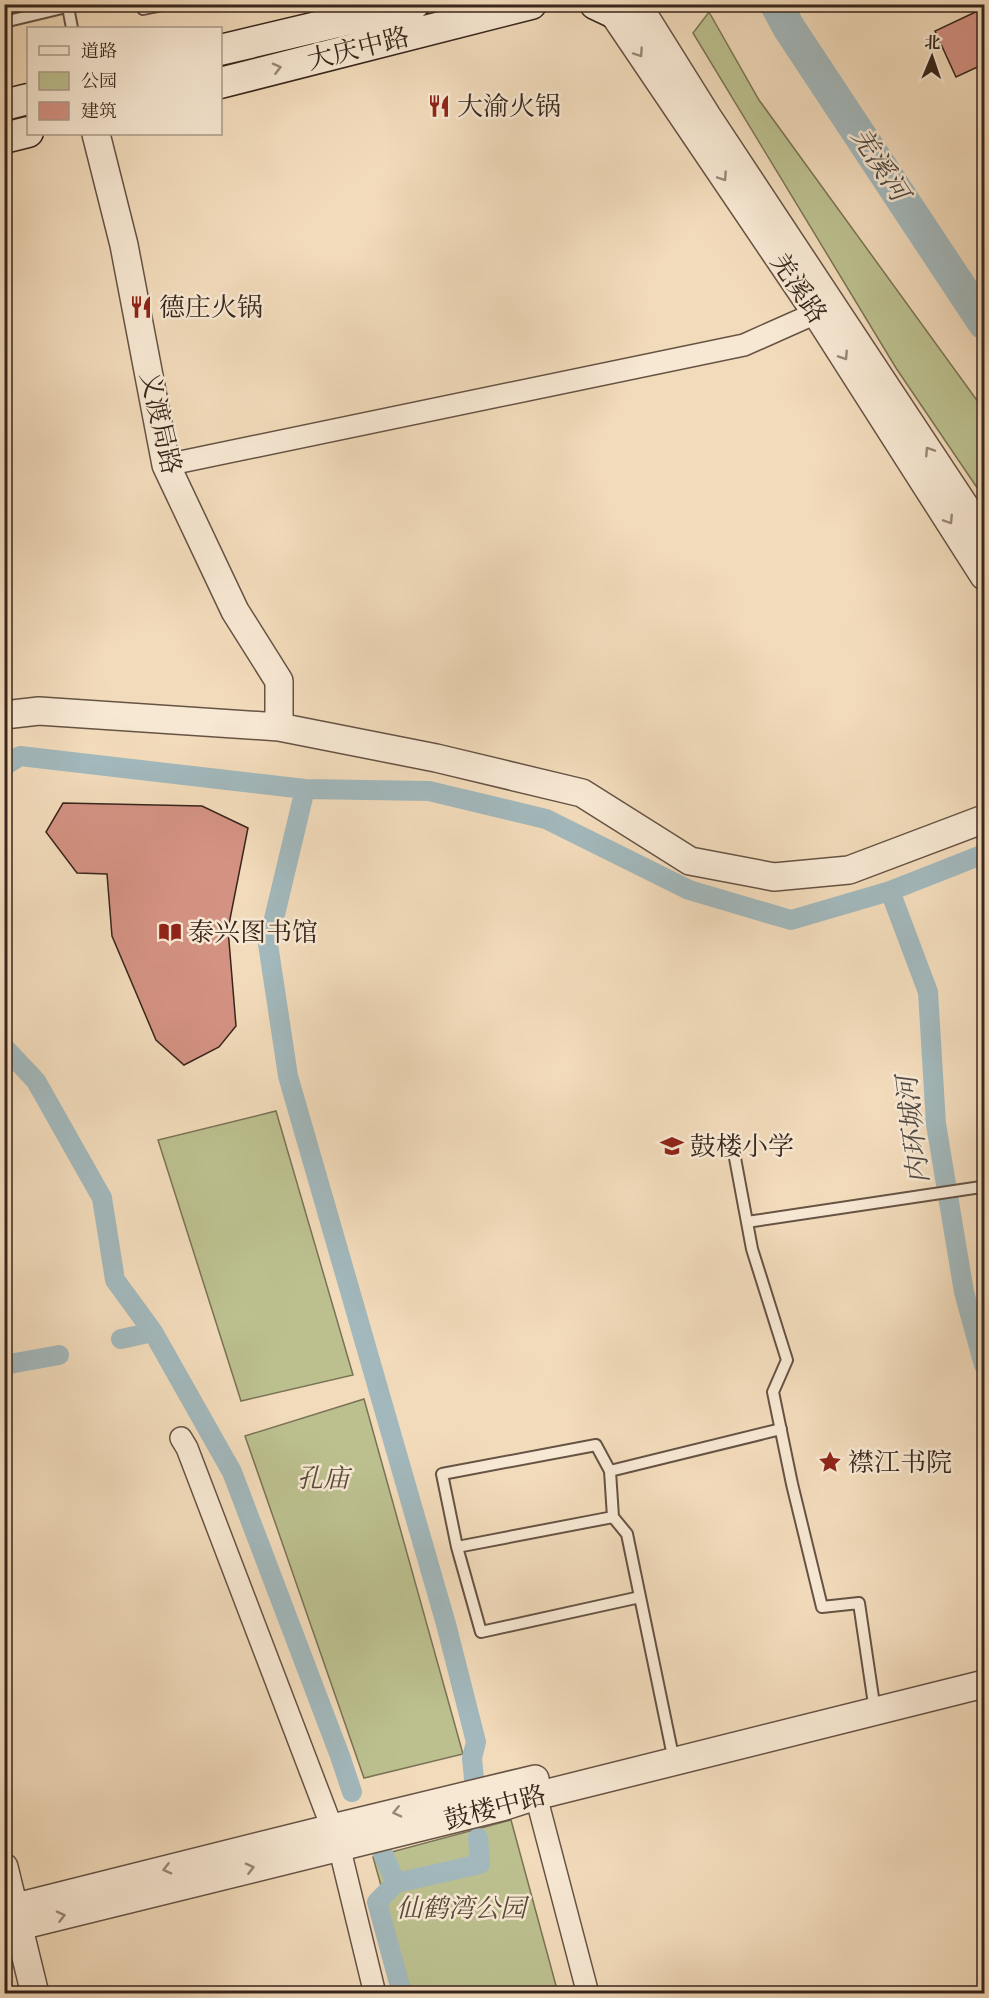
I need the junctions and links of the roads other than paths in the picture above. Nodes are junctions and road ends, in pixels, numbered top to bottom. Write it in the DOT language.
graph roads {
  1 [pos="142,4"];
  2 [pos="168,4"];
  3 [pos="414,4"];
  4 [pos="531,4"];
  5 [pos="74,6"];
  6 [pos="621,6"];
  7 [pos="4,22"];
  8 [pos="72,27"];
  9 [pos="222,50"];
  10 [pos="222,82"];
  11 [pos="27,99"];
  12 [pos="4,105"];
  13 [pos="27,132"];
  14 [pos="96,135"];
  15 [pos="4,138"];
  16 [pos="824,308"];
  17 [pos="166,465"];
  18 [pos="984,535"];
  19 [pos="984,576"];
  20 [pos="4,715"];
  21 [pos="279,727"];
  22 [pos="984,819"];
  23 [pos="732,1142"];
  24 [pos="981,1187"];
  25 [pos="747,1222"];
  26 [pos="781,1429"];
  27 [pos="181,1438"];
  28 [pos="610,1471"];
  29 [pos="613,1517"];
  30 [pos="457,1547"];
  31 [pos="640,1598"];
  32 [pos="984,1668"];
  33 [pos="984,1684"];
  34 [pos="875,1704"];
  35 [pos="672,1754"];
  36 [pos="536,1796"];
  37 [pos="335,1837"];
  38 [pos="4,1867"];
  39 [pos="10,1918"];
  40 [pos="34,1994"];
  41 [pos="375,1994"];
  42 [pos="588,1994"];
  1 -- 2 [label="lane"];
  3 -- 9 [label="main road, 大庆中路"];
  10 -- 4 [label="main road, 大庆中路, one-way"];
  5 -- 7 [label="lane"];
  5 -- 8 [label="lane"];
  6 -- 16 [label="street, 羌溪路"];
  11 -- 12 [label="main road"];
  13 -- 15 [label="main road"];
  14 -- 17 [label="street, 义渡局路"];
  16 -- 17 [label="street"];
  18 -- 16 [label="street, 羌溪路, one-way"];
  16 -- 19 [label="street, 羌溪路, one-way"];
  17 -- 21 [label="street, 义渡局路"];
  20 -- 21 [label="street"];
  21 -- 22 [label="street"];
  23 -- 25 [label="lane"];
  24 -- 25 [label="lane"];
  25 -- 26 [label="lane"];
  26 -- 28 [label="lane"];
  26 -- 34 [label="lane"];
  27 -- 37 [label="street"];
  28 -- 29 [label="lane"];
  28 -- 30 [label="lane"];
  29 -- 30 [label="lane"];
  29 -- 31 [label="lane"];
  30 -- 31 [label="lane"];
  31 -- 35 [label="lane"];
  32 -- 34 [label="street"];
  33 -- 34 [label="street, 鼓楼中路"];
  34 -- 35 [label="street, 鼓楼中路"];
  35 -- 36 [label="street, 鼓楼中路"];
  35 -- 37 [label="street, one-way"];
  36 -- 37 [label="street, 鼓楼中路"];
  36 -- 42 [label="street"];
  37 -- 39 [label="street, 鼓楼中路"];
  37 -- 41 [label="street"];
  38 -- 39 [label="street"];
  39 -- 40 [label="street"];
}
